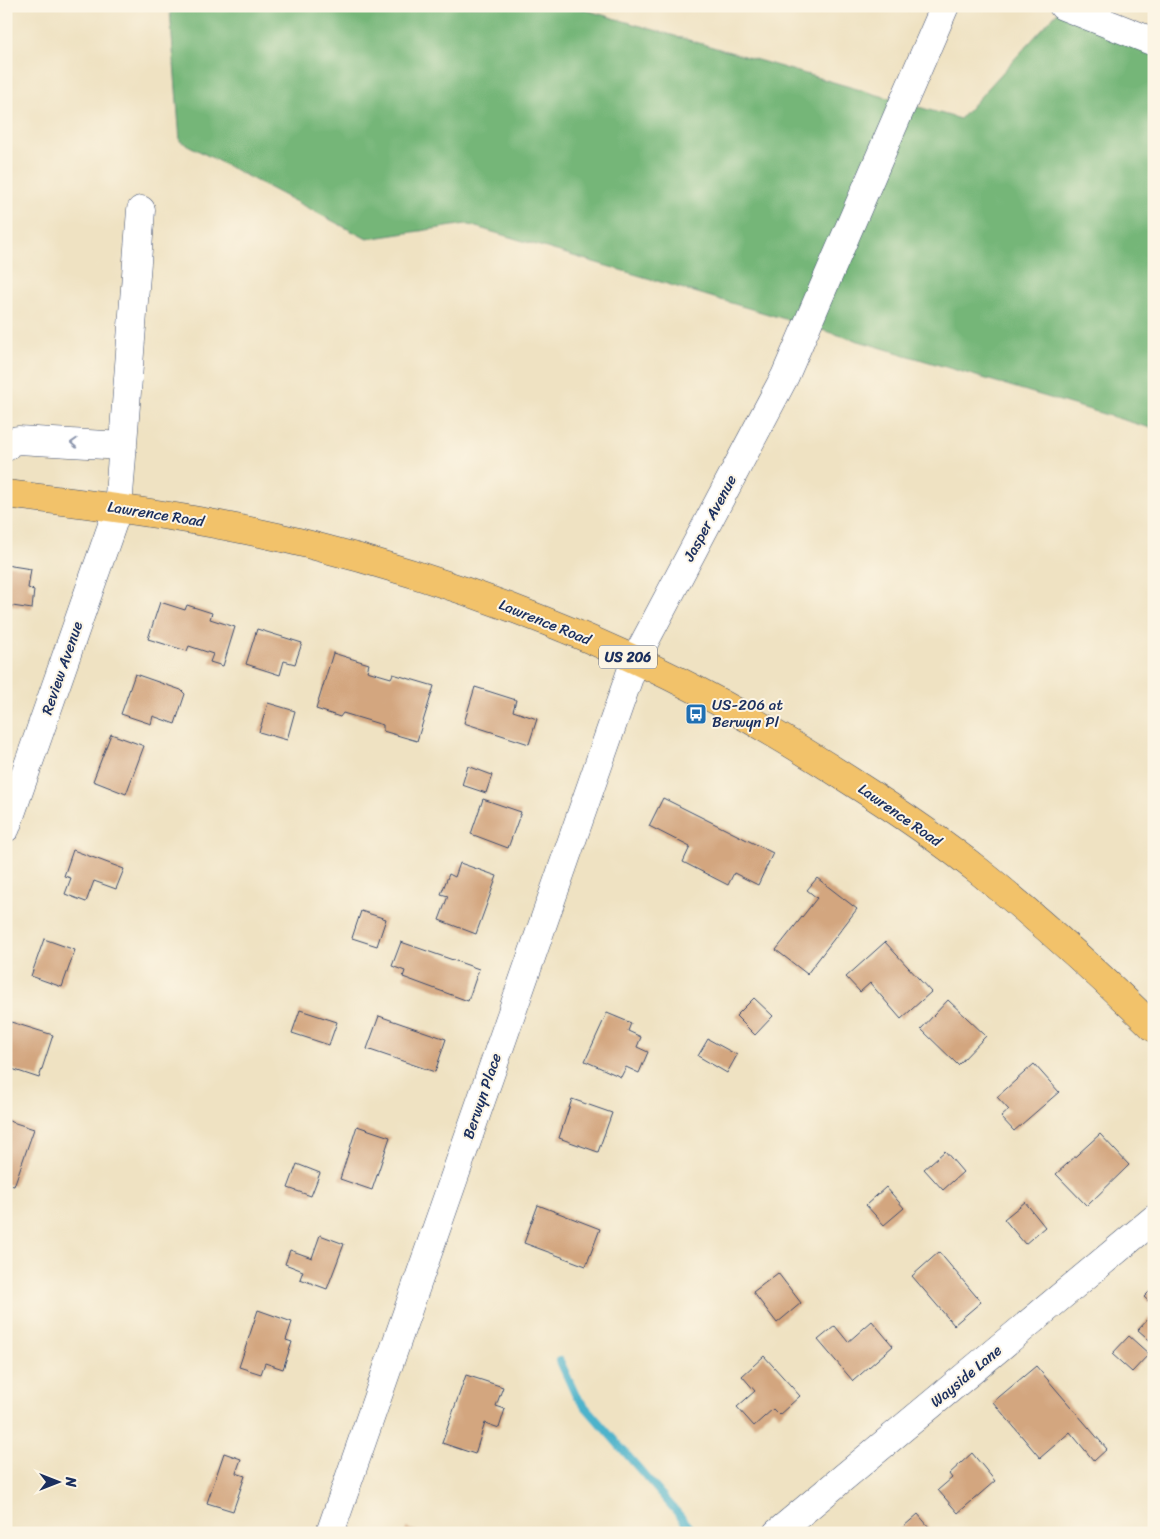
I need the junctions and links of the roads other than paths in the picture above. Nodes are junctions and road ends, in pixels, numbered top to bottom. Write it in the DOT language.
graph roads {
  1 [pos="944,6"];
  2 [pos="1063,6"];
  3 [pos="1154,42"];
  4 [pos="141,210"];
  5 [pos="6,446"];
  6 [pos="123,446"];
  7 [pos="6,494"];
  8 [pos="118,508"];
  9 [pos="634,660"];
  10 [pos="6,828"];
  11 [pos="1154,1028"];
  12 [pos="1154,1219"];
  13 [pos="330,1533"];
  14 [pos="777,1533"];
  1 -- 9 [label="street, Jasper Avenue"];
  2 -- 3 [label="street"];
  4 -- 6 [label="street, Review Avenue"];
  6 -- 5 [label="street, one-way"];
  6 -- 8 [label="street, Review Avenue"];
  7 -- 8 [label="main road, Lawrence Road / US 206"];
  8 -- 9 [label="main road, Lawrence Road / US 206"];
  8 -- 10 [label="street, Review Avenue"];
  9 -- 11 [label="main road, Lawrence Road / US 206"];
  9 -- 13 [label="street, Berwyn Place"];
  12 -- 14 [label="street, Wayside Lane"];
}
